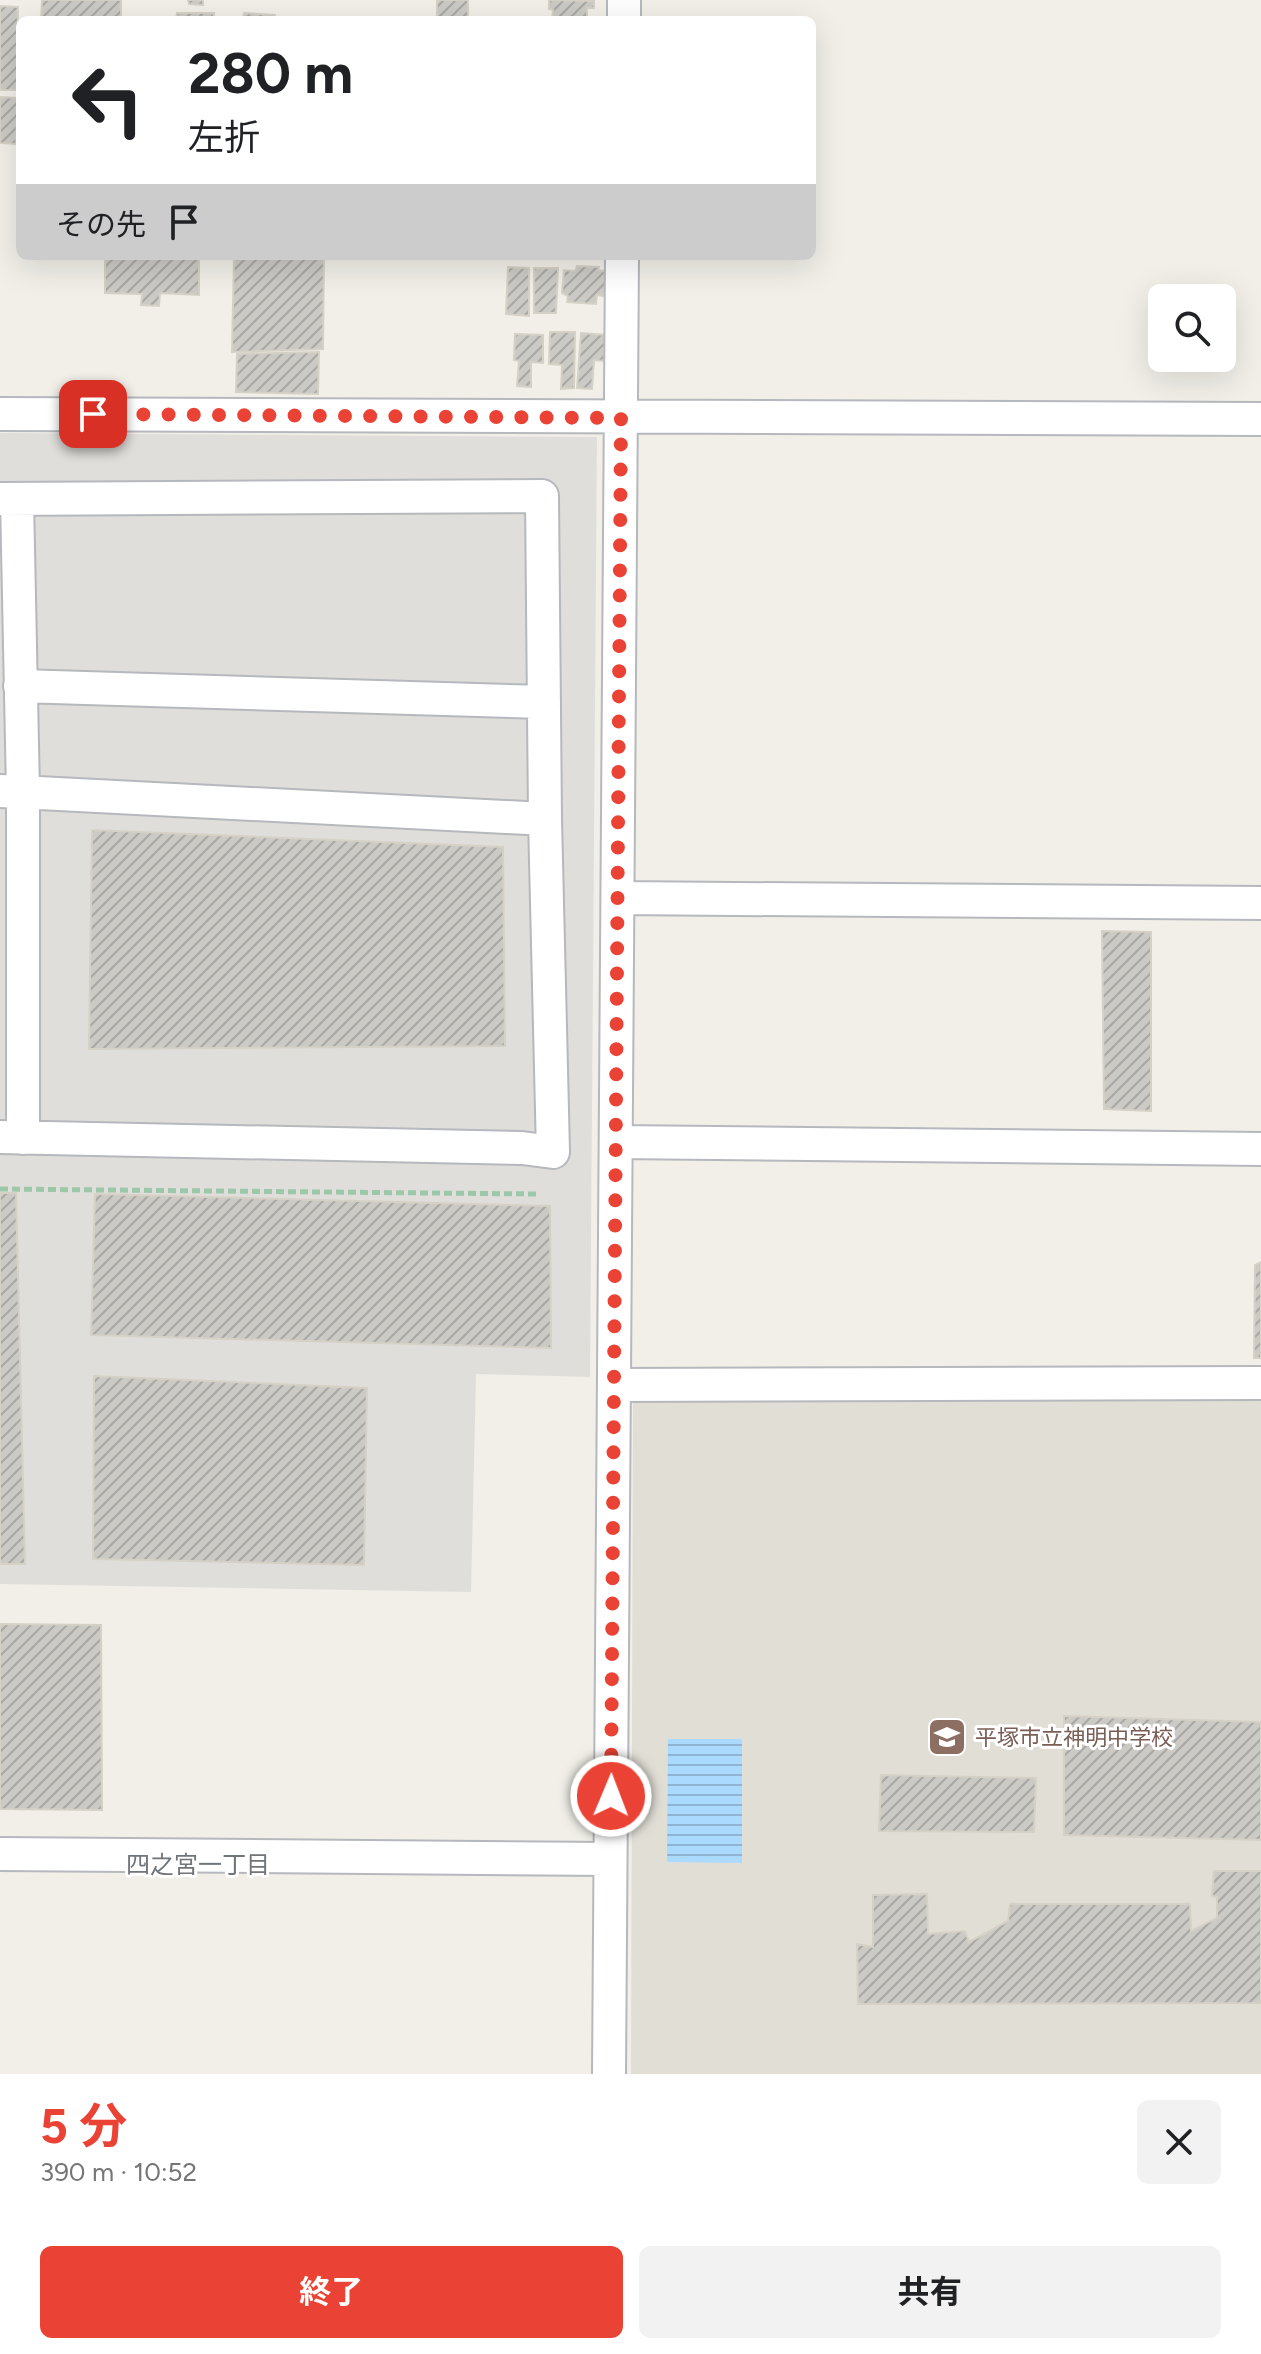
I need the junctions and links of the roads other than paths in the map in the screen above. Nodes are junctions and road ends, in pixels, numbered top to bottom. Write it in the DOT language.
graph roads {
  1 [pos="622,260"];
  2 [pos="0,414"];
  3 [pos="621,418"];
  4 [pos="1261,419"];
  5 [pos="8,499"];
  6 [pos="20,686"];
  7 [pos="544,702"];
  8 [pos="11,792"];
  9 [pos="545,819"];
  10 [pos="618,898"];
  11 [pos="1261,903"];
  12 [pos="11,1137"];
  13 [pos="616,1142"];
  14 [pos="1261,1149"];
  15 [pos="1261,1383"];
  16 [pos="614,1385"];
  17 [pos="0,1854"];
  18 [pos="610,1859"];
  19 [pos="609,2074"];
  1 -- 3 [label="street"];
  2 -- 3 [label="street"];
  3 -- 4 [label="street"];
  3 -- 10 [label="street"];
  5 -- 6 [label="street"];
  5 -- 7 [label="street"];
  6 -- 7 [label="street"];
  6 -- 8 [label="street"];
  7 -- 9 [label="street"];
  8 -- 9 [label="street"];
  8 -- 12 [label="street"];
  9 -- 12 [label="street"];
  10 -- 11 [label="street"];
  10 -- 13 [label="street"];
  13 -- 14 [label="street"];
  13 -- 16 [label="street"];
  15 -- 16 [label="street"];
  16 -- 18 [label="street"];
  17 -- 18 [label="street"];
  18 -- 19 [label="street"];
}
